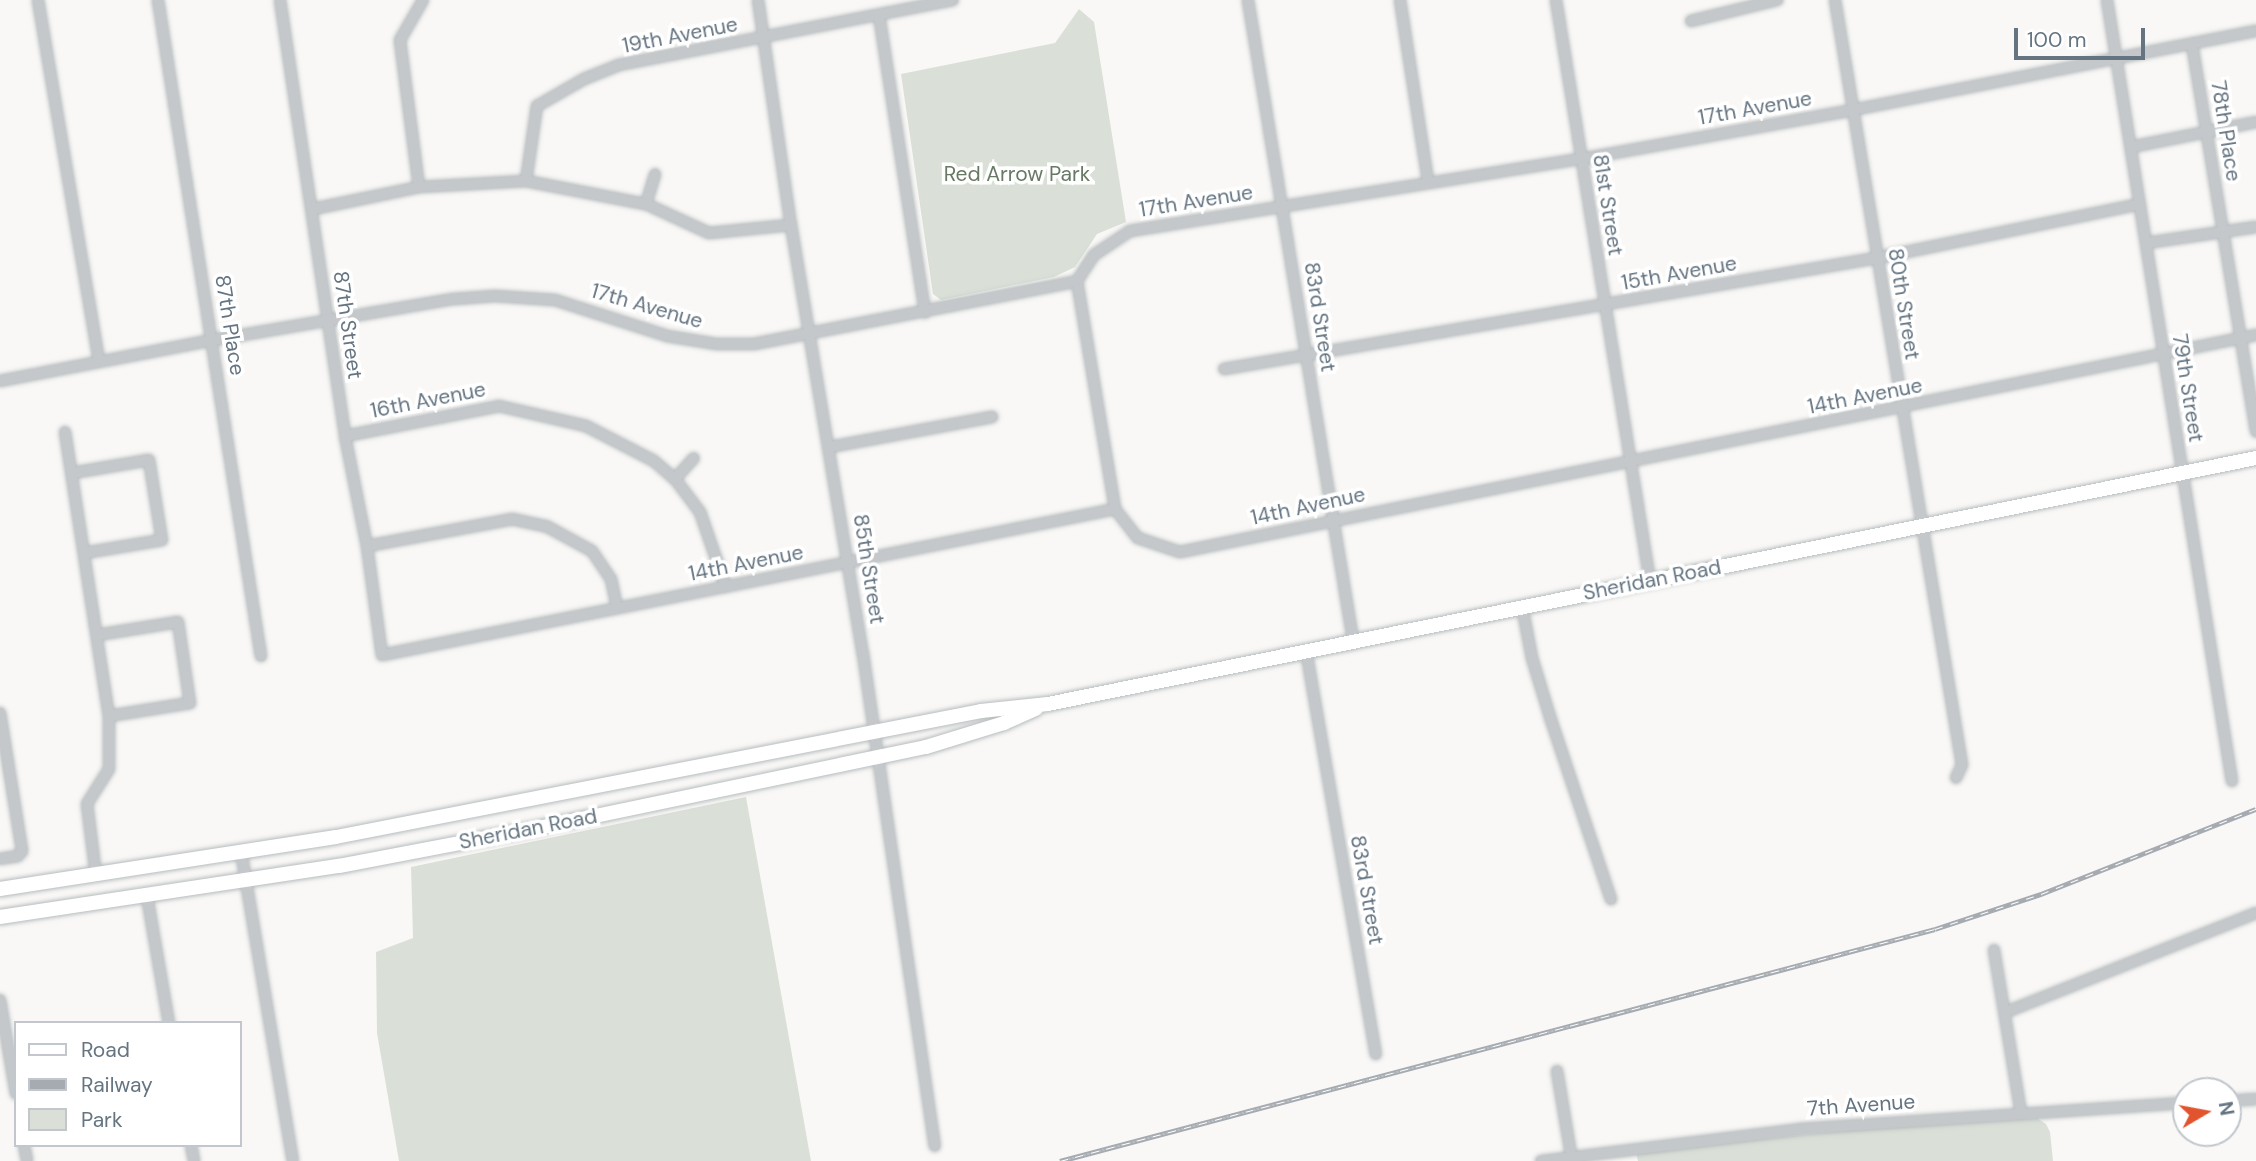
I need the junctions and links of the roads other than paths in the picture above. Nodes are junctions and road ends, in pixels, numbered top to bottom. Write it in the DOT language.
graph roads {
  1 [pos="38,0"];
  2 [pos="158,0"];
  3 [pos="280,0"];
  4 [pos="423,0"];
  5 [pos="758,0"];
  6 [pos="953,0"];
  7 [pos="1248,0"];
  8 [pos="1400,0"];
  9 [pos="1556,0"];
  10 [pos="1777,0"];
  11 [pos="1835,0"];
  12 [pos="2108,0"];
  13 [pos="879,15"];
  14 [pos="1691,20"];
  15 [pos="2256,31"];
  16 [pos="764,38"];
  17 [pos="2192,44"];
  18 [pos="2118,60"];
  19 [pos="1853,110"];
  20 [pos="2256,122"];
  21 [pos="2207,132"];
  22 [pos="2131,147"];
  23 [pos="1581,159"];
  24 [pos="656,174"];
  25 [pos="526,181"];
  26 [pos="1428,181"];
  27 [pos="419,187"];
  28 [pos="646,204"];
  29 [pos="2140,204"];
  30 [pos="1282,207"];
  31 [pos="313,209"];
  32 [pos="791,225"];
  33 [pos="2256,226"];
  34 [pos="2223,233"];
  35 [pos="2146,243"];
  36 [pos="1877,258"];
  37 [pos="1077,281"];
  38 [pos="1604,306"];
  39 [pos="925,312"];
  40 [pos="328,321"];
  41 [pos="811,333"];
  42 [pos="2256,335"];
  43 [pos="2240,339"];
  44 [pos="213,340"];
  45 [pos="2164,354"];
  46 [pos="1306,355"];
  47 [pos="99,362"];
  48 [pos="1224,369"];
  49 [pos="0,381"];
  50 [pos="1901,409"];
  51 [pos="992,417"];
  52 [pos="65,432"];
  53 [pos="2256,432"];
  54 [pos="345,436"];
  55 [pos="830,447"];
  56 [pos="694,458"];
  57 [pos="2256,458"];
  58 [pos="1629,460"];
  59 [pos="72,473"];
  60 [pos="2182,473"];
  61 [pos="674,479"];
  62 [pos="1115,509"];
  63 [pos="1333,520"];
  64 [pos="1922,525"];
  65 [pos="367,546"];
  66 [pos="84,553"];
  67 [pos="849,563"];
  68 [pos="1650,581"];
  69 [pos="726,587"];
  70 [pos="1522,606"];
  71 [pos="617,607"];
  72 [pos="97,635"];
  73 [pos="1353,640"];
  74 [pos="1306,650"];
  75 [pos="382,655"];
  76 [pos="261,656"];
  77 [pos="1048,704"];
  78 [pos="0,713"];
  79 [pos="109,716"];
  80 [pos="875,734"];
  81 [pos="879,758"];
  82 [pos="5,768"];
  83 [pos="1956,778"];
  84 [pos="2232,781"];
  85 [pos="241,851"];
  86 [pos="0,859"];
  87 [pos="96,875"];
  88 [pos="245,880"];
  89 [pos="0,889"];
  90 [pos="147,896"];
  91 [pos="1611,899"];
  92 [pos="2256,913"];
  93 [pos="0,918"];
  94 [pos="1994,950"];
  95 [pos="0,1000"];
  96 [pos="2006,1013"];
  97 [pos="170,1021"];
  98 [pos="1376,1054"];
  99 [pos="1557,1071"];
  100 [pos="14,1082"];
  101 [pos="2172,1104"];
  102 [pos="2021,1112"];
  103 [pos="935,1146"];
  104 [pos="1571,1155"];
  105 [pos="293,1161"];
  106 [pos="1541,1161"];
  1 -- 47 [label="street"];
  2 -- 44 [label="street, 87th Place"];
  3 -- 31 [label="street, 87th Street"];
  4 -- 27 [label="street"];
  5 -- 16 [label="street, 85th Street"];
  6 -- 13 [label="street, 19th Avenue"];
  7 -- 30 [label="street, 83rd Street"];
  8 -- 26 [label="street"];
  9 -- 23 [label="street, 81st Street"];
  10 -- 14 [label="street"];
  11 -- 19 [label="street, 80th Street"];
  12 -- 18 [label="street, 79th Street"];
  13 -- 16 [label="street, 19th Avenue"];
  13 -- 39 [label="street"];
  15 -- 17 [label="street, 17th Avenue"];
  16 -- 25 [label="street, 19th Avenue"];
  16 -- 32 [label="street, 85th Street"];
  17 -- 18 [label="street, 17th Avenue"];
  17 -- 21 [label="street, 78th Place"];
  18 -- 19 [label="street, 17th Avenue"];
  18 -- 22 [label="street, 79th Street"];
  19 -- 23 [label="street, 17th Avenue"];
  19 -- 36 [label="street, 80th Street"];
  20 -- 21 [label="street"];
  21 -- 22 [label="street"];
  21 -- 34 [label="street, 78th Place"];
  22 -- 29 [label="street, 79th Street"];
  23 -- 26 [label="street, 17th Avenue"];
  23 -- 38 [label="street, 81st Street"];
  24 -- 28 [label="street"];
  25 -- 27 [label="street"];
  25 -- 28 [label="street"];
  26 -- 30 [label="street, 17th Avenue"];
  27 -- 31 [label="street"];
  28 -- 32 [label="street"];
  29 -- 35 [label="street, 79th Street"];
  29 -- 36 [label="street, 15th Avenue"];
  30 -- 37 [label="street, 17th Avenue"];
  30 -- 46 [label="street, 83rd Street"];
  31 -- 40 [label="street, 87th Street"];
  32 -- 41 [label="street, 85th Street"];
  33 -- 34 [label="street"];
  34 -- 35 [label="street"];
  34 -- 43 [label="street, 78th Place"];
  35 -- 45 [label="street, 79th Street"];
  36 -- 38 [label="street, 15th Avenue"];
  36 -- 50 [label="street, 80th Street"];
  37 -- 39 [label="street, 17th Avenue"];
  37 -- 62 [label="street"];
  38 -- 46 [label="street, 15th Avenue"];
  38 -- 58 [label="street, 81st Street"];
  39 -- 41 [label="street, 17th Avenue"];
  40 -- 41 [label="street, 17th Avenue"];
  40 -- 44 [label="street, 17th Avenue"];
  40 -- 54 [label="street, 87th Street"];
  41 -- 55 [label="street, 85th Street"];
  42 -- 43 [label="street, 14th Avenue"];
  43 -- 45 [label="street, 14th Avenue"];
  43 -- 53 [label="street, 78th Place"];
  44 -- 47 [label="street, 17th Avenue"];
  44 -- 76 [label="street, 87th Place"];
  45 -- 50 [label="street, 14th Avenue"];
  45 -- 60 [label="street, 79th Street"];
  46 -- 48 [label="street, 15th Avenue"];
  46 -- 63 [label="street, 83rd Street"];
  47 -- 49 [label="street, 17th Avenue"];
  50 -- 58 [label="street, 14th Avenue"];
  50 -- 64 [label="street, 80th Street"];
  51 -- 55 [label="street"];
  52 -- 59 [label="street"];
  54 -- 61 [label="street, 16th Avenue"];
  54 -- 65 [label="street, 87th Street"];
  55 -- 67 [label="street, 85th Street"];
  56 -- 61 [label="street"];
  57 -- 60 [label="main road, Sheridan Road"];
  58 -- 63 [label="street, 14th Avenue"];
  58 -- 68 [label="street, 81st Street"];
  59 -- 66 [label="street"];
  59 -- 66 [label="street"];
  60 -- 64 [label="main road, Sheridan Road"];
  60 -- 84 [label="street, 79th Street"];
  61 -- 69 [label="street, 16th Avenue"];
  62 -- 63 [label="street, 14th Avenue"];
  62 -- 67 [label="street, 14th Avenue"];
  63 -- 73 [label="street, 83rd Street"];
  64 -- 68 [label="main road, Sheridan Road"];
  64 -- 83 [label="street, 80th Street"];
  65 -- 71 [label="street"];
  65 -- 75 [label="street, 87th Street"];
  66 -- 72 [label="street"];
  67 -- 69 [label="street, 14th Avenue"];
  67 -- 80 [label="street, 85th Street"];
  68 -- 70 [label="main road, Sheridan Road"];
  69 -- 71 [label="street, 14th Avenue"];
  70 -- 73 [label="main road, Sheridan Road"];
  70 -- 91 [label="street"];
  71 -- 75 [label="street, 14th Avenue"];
  72 -- 79 [label="street"];
  72 -- 79 [label="street"];
  73 -- 74 [label="main road, Sheridan Road"];
  74 -- 77 [label="main road, Sheridan Road"];
  74 -- 98 [label="street, 83rd Street"];
  77 -- 80 [label="main road, Sheridan Road"];
  77 -- 81 [label="main road, Sheridan Road"];
  78 -- 82 [label="street"];
  79 -- 87 [label="street"];
  80 -- 81 [label="street, 85th Street"];
  80 -- 85 [label="main road, Sheridan Road"];
  81 -- 88 [label="main road, Sheridan Road"];
  81 -- 103 [label="street, 85th Street"];
  82 -- 86 [label="street"];
  85 -- 87 [label="main road, Sheridan Road"];
  85 -- 88 [label="street"];
  87 -- 89 [label="main road, Sheridan Road"];
  88 -- 90 [label="main road, Sheridan Road"];
  88 -- 105 [label="street"];
  90 -- 93 [label="main road, Sheridan Road"];
  90 -- 97 [label="street"];
  92 -- 96 [label="street"];
  94 -- 96 [label="street"];
  95 -- 100 [label="street"];
  96 -- 102 [label="street"];
  99 -- 104 [label="street"];
  101 -- 102 [label="street, 7th Avenue"];
  102 -- 104 [label="street, 7th Avenue"];
  104 -- 106 [label="street, 7th Avenue"];
}
